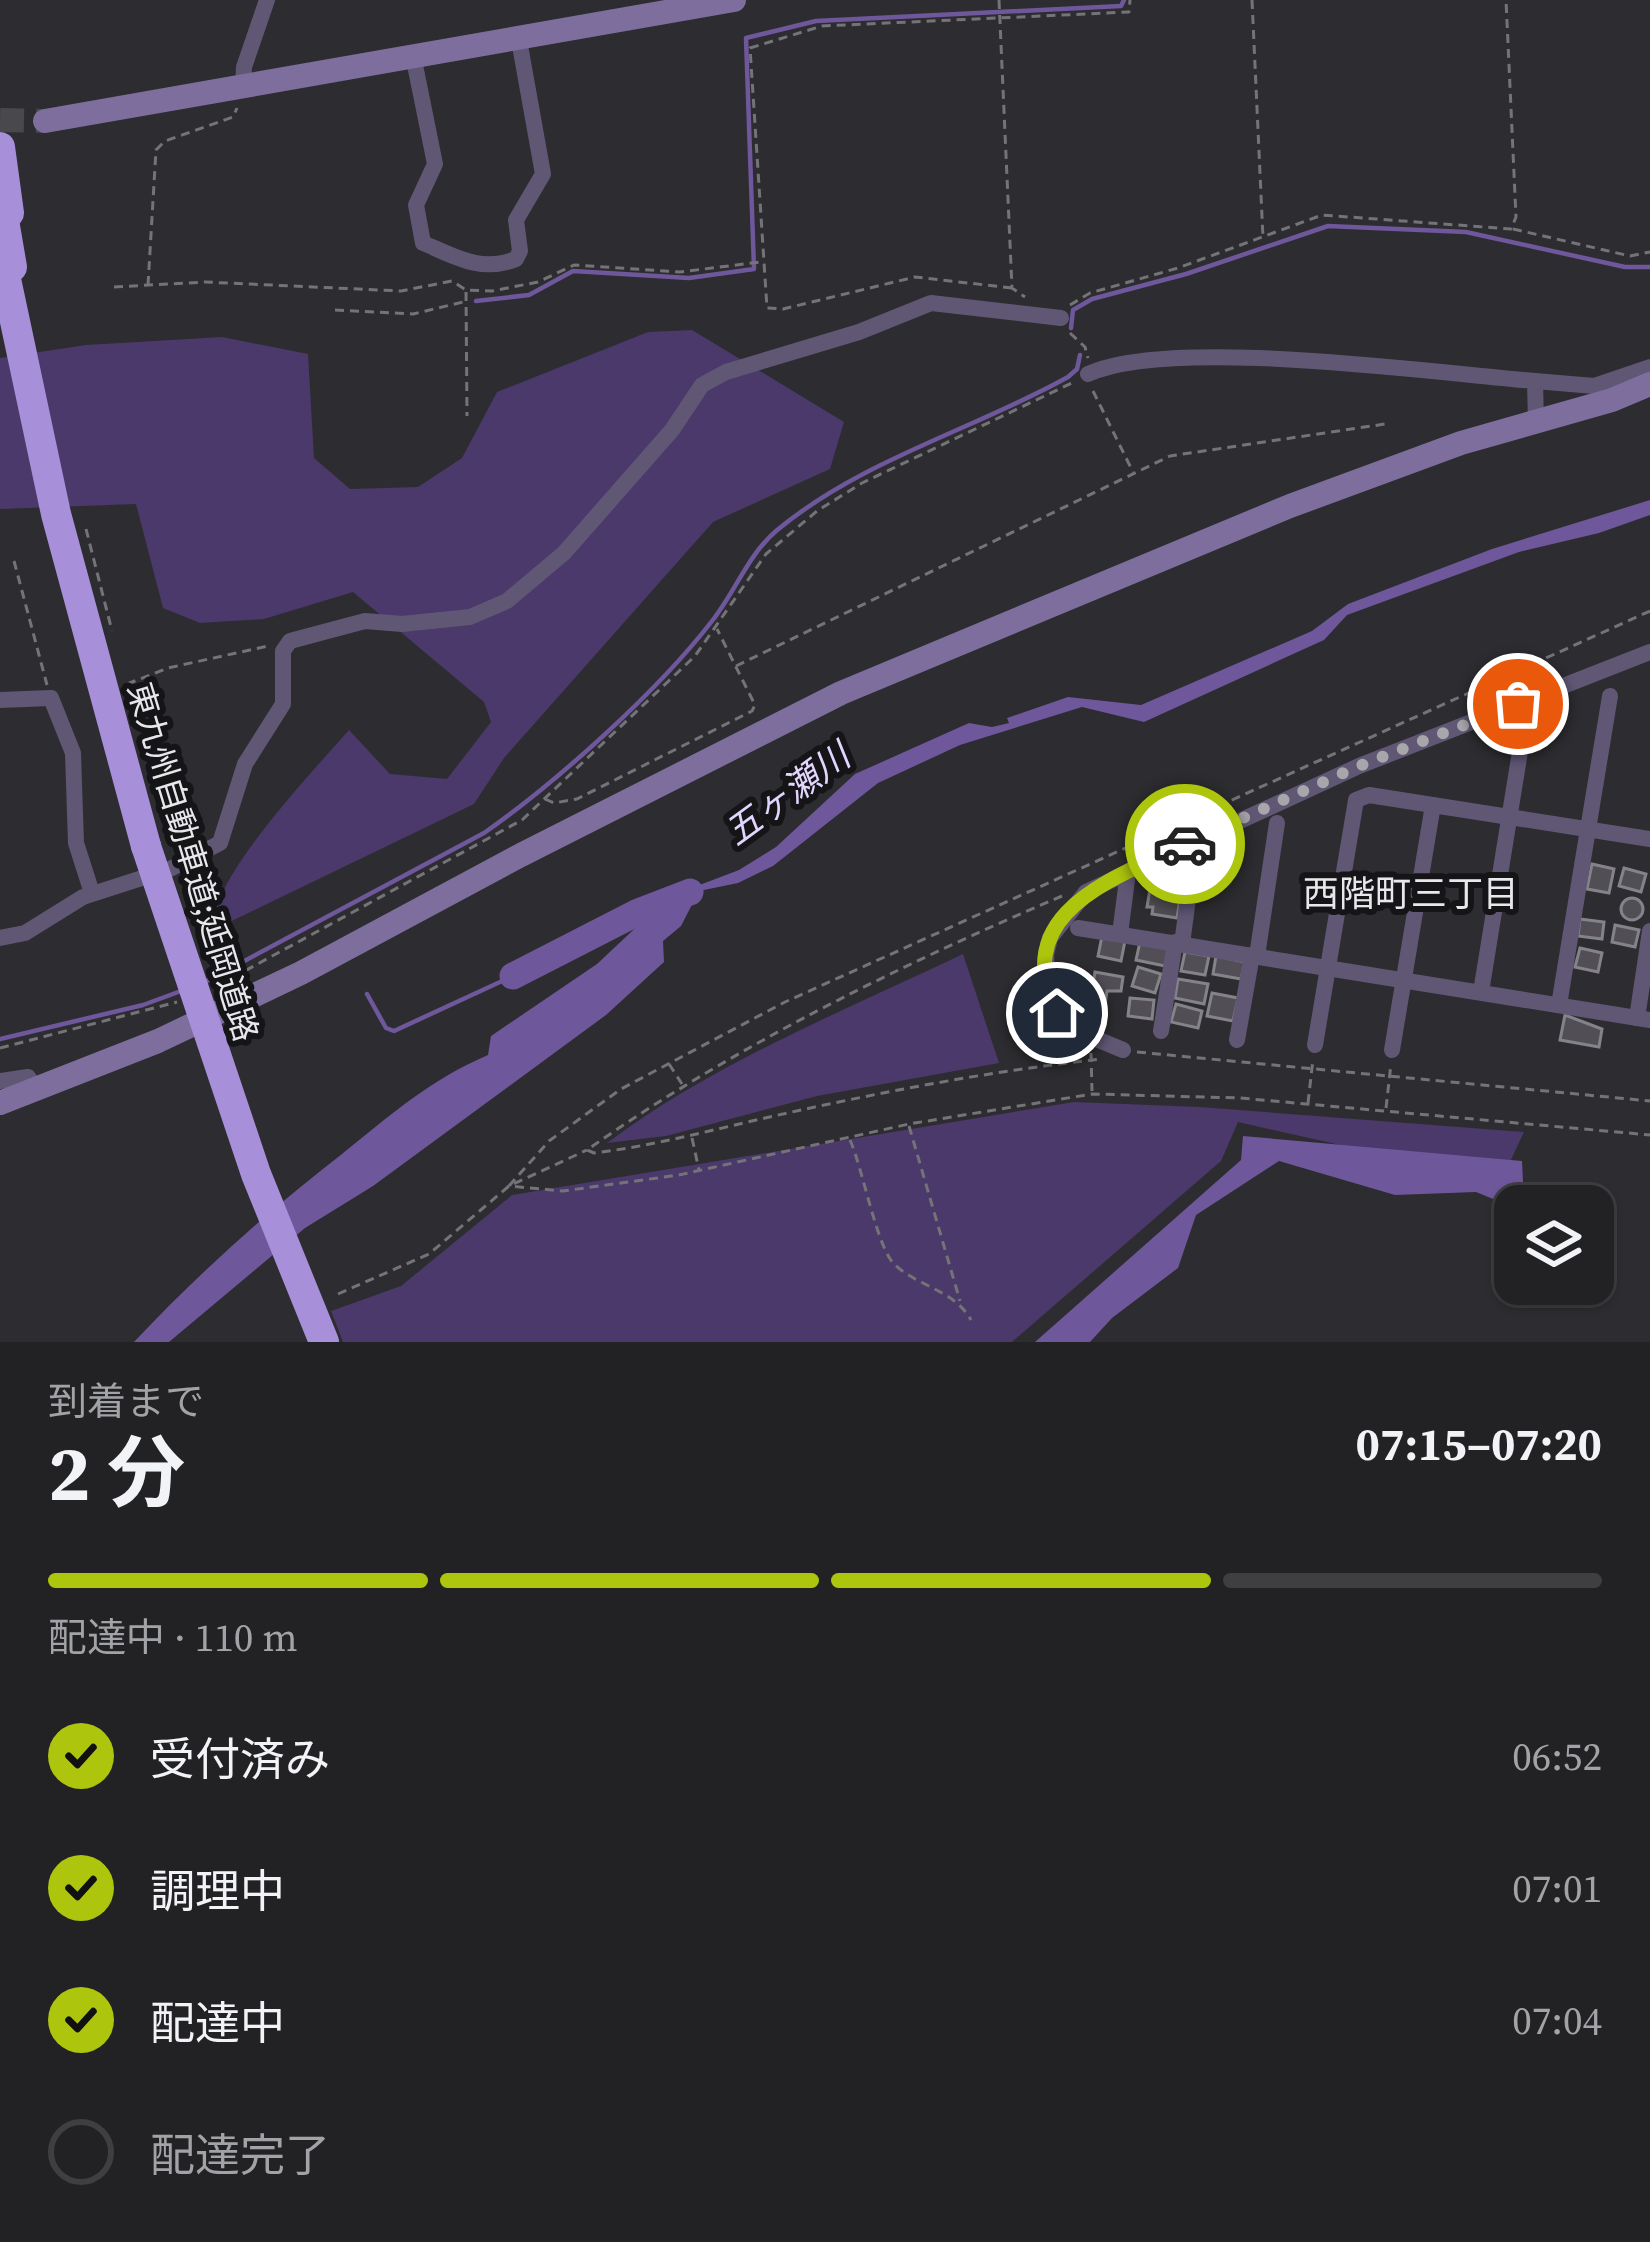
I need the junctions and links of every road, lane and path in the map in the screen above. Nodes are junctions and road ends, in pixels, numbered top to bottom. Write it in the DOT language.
graph roads {
  1 [pos="267,0"];
  2 [pos="734,0"];
  3 [pos="999,0"];
  4 [pos="1130,0"];
  5 [pos="1252,0"];
  6 [pos="1506,0"];
  7 [pos="1000,18"];
  8 [pos="519,40"];
  9 [pos="413,60"];
  10 [pos="243,89"];
  11 [pos="45,121"];
  12 [pos="0,147"];
  13 [pos="0,196"];
  14 [pos="1511,229"];
  15 [pos="1263,238"];
  16 [pos="0,251"];
  17 [pos="1650,252"];
  18 [pos="761,262"];
  19 [pos="148,286"];
  20 [pos="114,287"];
  21 [pos="1012,288"];
  22 [pos="466,290"];
  23 [pos="1039,300"];
  24 [pos="467,301"];
  25 [pos="9,303"];
  26 [pos="335,310"];
  27 [pos="1060,311"];
  28 [pos="1650,367"];
  29 [pos="1088,374"];
  30 [pos="1534,381"];
  31 [pos="1650,384"];
  32 [pos="30,392"];
  33 [pos="467,416"];
  34 [pos="1537,423"];
  35 [pos="1384,424"];
  36 [pos="1132,472"];
  37 [pos="56,514"];
  38 [pos="86,529"];
  39 [pos="14,561"];
  40 [pos="1650,610"];
  41 [pos="717,628"];
  42 [pos="115,640"];
  43 [pos="290,641"];
  44 [pos="1650,652"];
  45 [pos="736,666"];
  46 [pos="126,684"];
  47 [pos="1610,696"];
  48 [pos="51,698"];
  49 [pos="0,700"];
  50 [pos="131,704"];
  51 [pos="1524,727"];
  52 [pos="544,799"];
  53 [pos="1433,805"];
  54 [pos="1510,817"];
  55 [pos="1277,823"];
  56 [pos="1588,829"];
  57 [pos="1650,839"];
  58 [pos="192,858"];
  59 [pos="1193,861"];
  60 [pos="1128,872"];
  61 [pos="1086,892"];
  62 [pos="92,893"];
  63 [pos="1078,928"];
  64 [pos="1650,931"];
  65 [pos="1120,934"];
  66 [pos="0,938"];
  67 [pos="1178,943"];
  68 [pos="1254,955"];
  69 [pos="1328,967"];
  70 [pos="1405,980"];
  71 [pos="207,991"];
  72 [pos="1481,992"];
  73 [pos="189,998"];
  74 [pos="1559,1005"];
  75 [pos="1643,1019"];
  76 [pos="1162,1031"];
  77 [pos="1090,1039"];
  78 [pos="1238,1040"];
  79 [pos="1315,1045"];
  80 [pos="0,1048"];
  81 [pos="1392,1050"];
  82 [pos="1120,1055"];
  83 [pos="1091,1060"];
  84 [pos="669,1064"];
  85 [pos="1312,1069"];
  86 [pos="1390,1075"];
  87 [pos="0,1081"];
  88 [pos="683,1086"];
  89 [pos="36,1089"];
  90 [pos="1092,1094"];
  91 [pos="1650,1101"];
  92 [pos="0,1103"];
  93 [pos="1308,1103"];
  94 [pos="1386,1110"];
  95 [pos="909,1124"];
  96 [pos="1650,1135"];
  97 [pos="692,1136"];
  98 [pos="849,1138"];
  99 [pos="587,1150"];
  100 [pos="699,1171"];
  101 [pos="509,1186"];
  102 [pos="338,1294"];
  103 [pos="961,1303"];
  104 [pos="970,1320"];
  105 [pos="324,1342"];
  1 -- 10 [label="street"];
  2 -- 8 [label="street"];
  3 -- 7 [label="path"];
  4 -- 7 [label="path"];
  5 -- 15 [label="path"];
  6 -- 14 [label="path"];
  7 -- 18 [label="path"];
  7 -- 21 [label="path"];
  8 -- 9 [label="street"];
  8 -- 9 [label="street"];
  9 -- 10 [label="street"];
  10 -- 11 [label="street"];
  10 -- 19 [label="path"];
  12 -- 25 [label="highway"];
  13 -- 25 [label="highway, 東九州自動車道;延岡道路"];
  14 -- 15 [label="path"];
  14 -- 17 [label="path"];
  15 -- 27 [label="path"];
  16 -- 32 [label="highway, 東九州自動車道;延岡道路"];
  18 -- 21 [label="path"];
  18 -- 22 [label="path"];
  19 -- 20 [label="path"];
  19 -- 22 [label="path"];
  21 -- 23 [label="path"];
  22 -- 24 [label="path"];
  24 -- 26 [label="path"];
  24 -- 33 [label="path"];
  25 -- 32 [label="highway, 東九州自動車道;延岡道路"];
  25 -- 37 [label="highway"];
  27 -- 29 [label="path"];
  27 -- 43 [label="street"];
  28 -- 30 [label="street"];
  29 -- 30 [label="street"];
  29 -- 36 [label="path"];
  29 -- 41 [label="path"];
  30 -- 34 [label="street"];
  31 -- 34 [label="street"];
  32 -- 37 [label="highway, 東九州自動車道;延岡道路"];
  34 -- 89 [label="street"];
  35 -- 36 [label="path"];
  36 -- 45 [label="path"];
  37 -- 105 [label="highway, 東九州自動車道;延岡道路, bridge"];
  38 -- 42 [label="path"];
  39 -- 48 [label="path"];
  40 -- 84 [label="path"];
  41 -- 45 [label="path"];
  41 -- 52 [label="path"];
  43 -- 46 [label="path"];
  43 -- 58 [label="street"];
  44 -- 60 [label="street"];
  45 -- 52 [label="path"];
  47 -- 56 [label="street"];
  48 -- 49 [label="street"];
  48 -- 62 [label="street"];
  50 -- 58 [label="path"];
  51 -- 54 [label="street"];
  52 -- 71 [label="path"];
  53 -- 54 [label="street"];
  53 -- 69 [label="street"];
  53 -- 70 [label="street"];
  54 -- 56 [label="street"];
  54 -- 72 [label="street"];
  55 -- 68 [label="street"];
  56 -- 57 [label="street"];
  56 -- 74 [label="street"];
  58 -- 62 [label="street"];
  59 -- 67 [label="street"];
  60 -- 61 [label="street"];
  60 -- 65 [label="street"];
  61 -- 77 [label="street"];
  61 -- 88 [label="path"];
  62 -- 66 [label="street"];
  63 -- 65 [label="street"];
  64 -- 75 [label="street"];
  65 -- 67 [label="street"];
  67 -- 68 [label="street"];
  67 -- 76 [label="street"];
  68 -- 69 [label="street"];
  68 -- 78 [label="street"];
  69 -- 70 [label="street"];
  69 -- 79 [label="street"];
  70 -- 72 [label="street"];
  70 -- 81 [label="street"];
  72 -- 74 [label="street"];
  73 -- 80 [label="path"];
  74 -- 75 [label="street"];
  77 -- 82 [label="street"];
  77 -- 83 [label="path"];
  79 -- 85 [label="path"];
  81 -- 86 [label="path"];
  82 -- 83 [label="path"];
  82 -- 85 [label="path"];
  83 -- 90 [label="path"];
  83 -- 97 [label="path"];
  84 -- 88 [label="path"];
  84 -- 101 [label="path"];
  85 -- 86 [label="path"];
  85 -- 93 [label="path"];
  86 -- 91 [label="path"];
  86 -- 94 [label="path"];
  87 -- 89 [label="street"];
  88 -- 99 [label="path"];
  89 -- 92 [label="street"];
  90 -- 93 [label="path"];
  90 -- 95 [label="path"];
  93 -- 94 [label="path"];
  94 -- 96 [label="path"];
  95 -- 98 [label="path"];
  95 -- 103 [label="path"];
  97 -- 99 [label="path"];
  97 -- 100 [label="path"];
  98 -- 100 [label="path"];
  98 -- 103 [label="path"];
  99 -- 101 [label="path"];
  100 -- 101 [label="path"];
  101 -- 102 [label="path"];
  103 -- 104 [label="path"];
}
